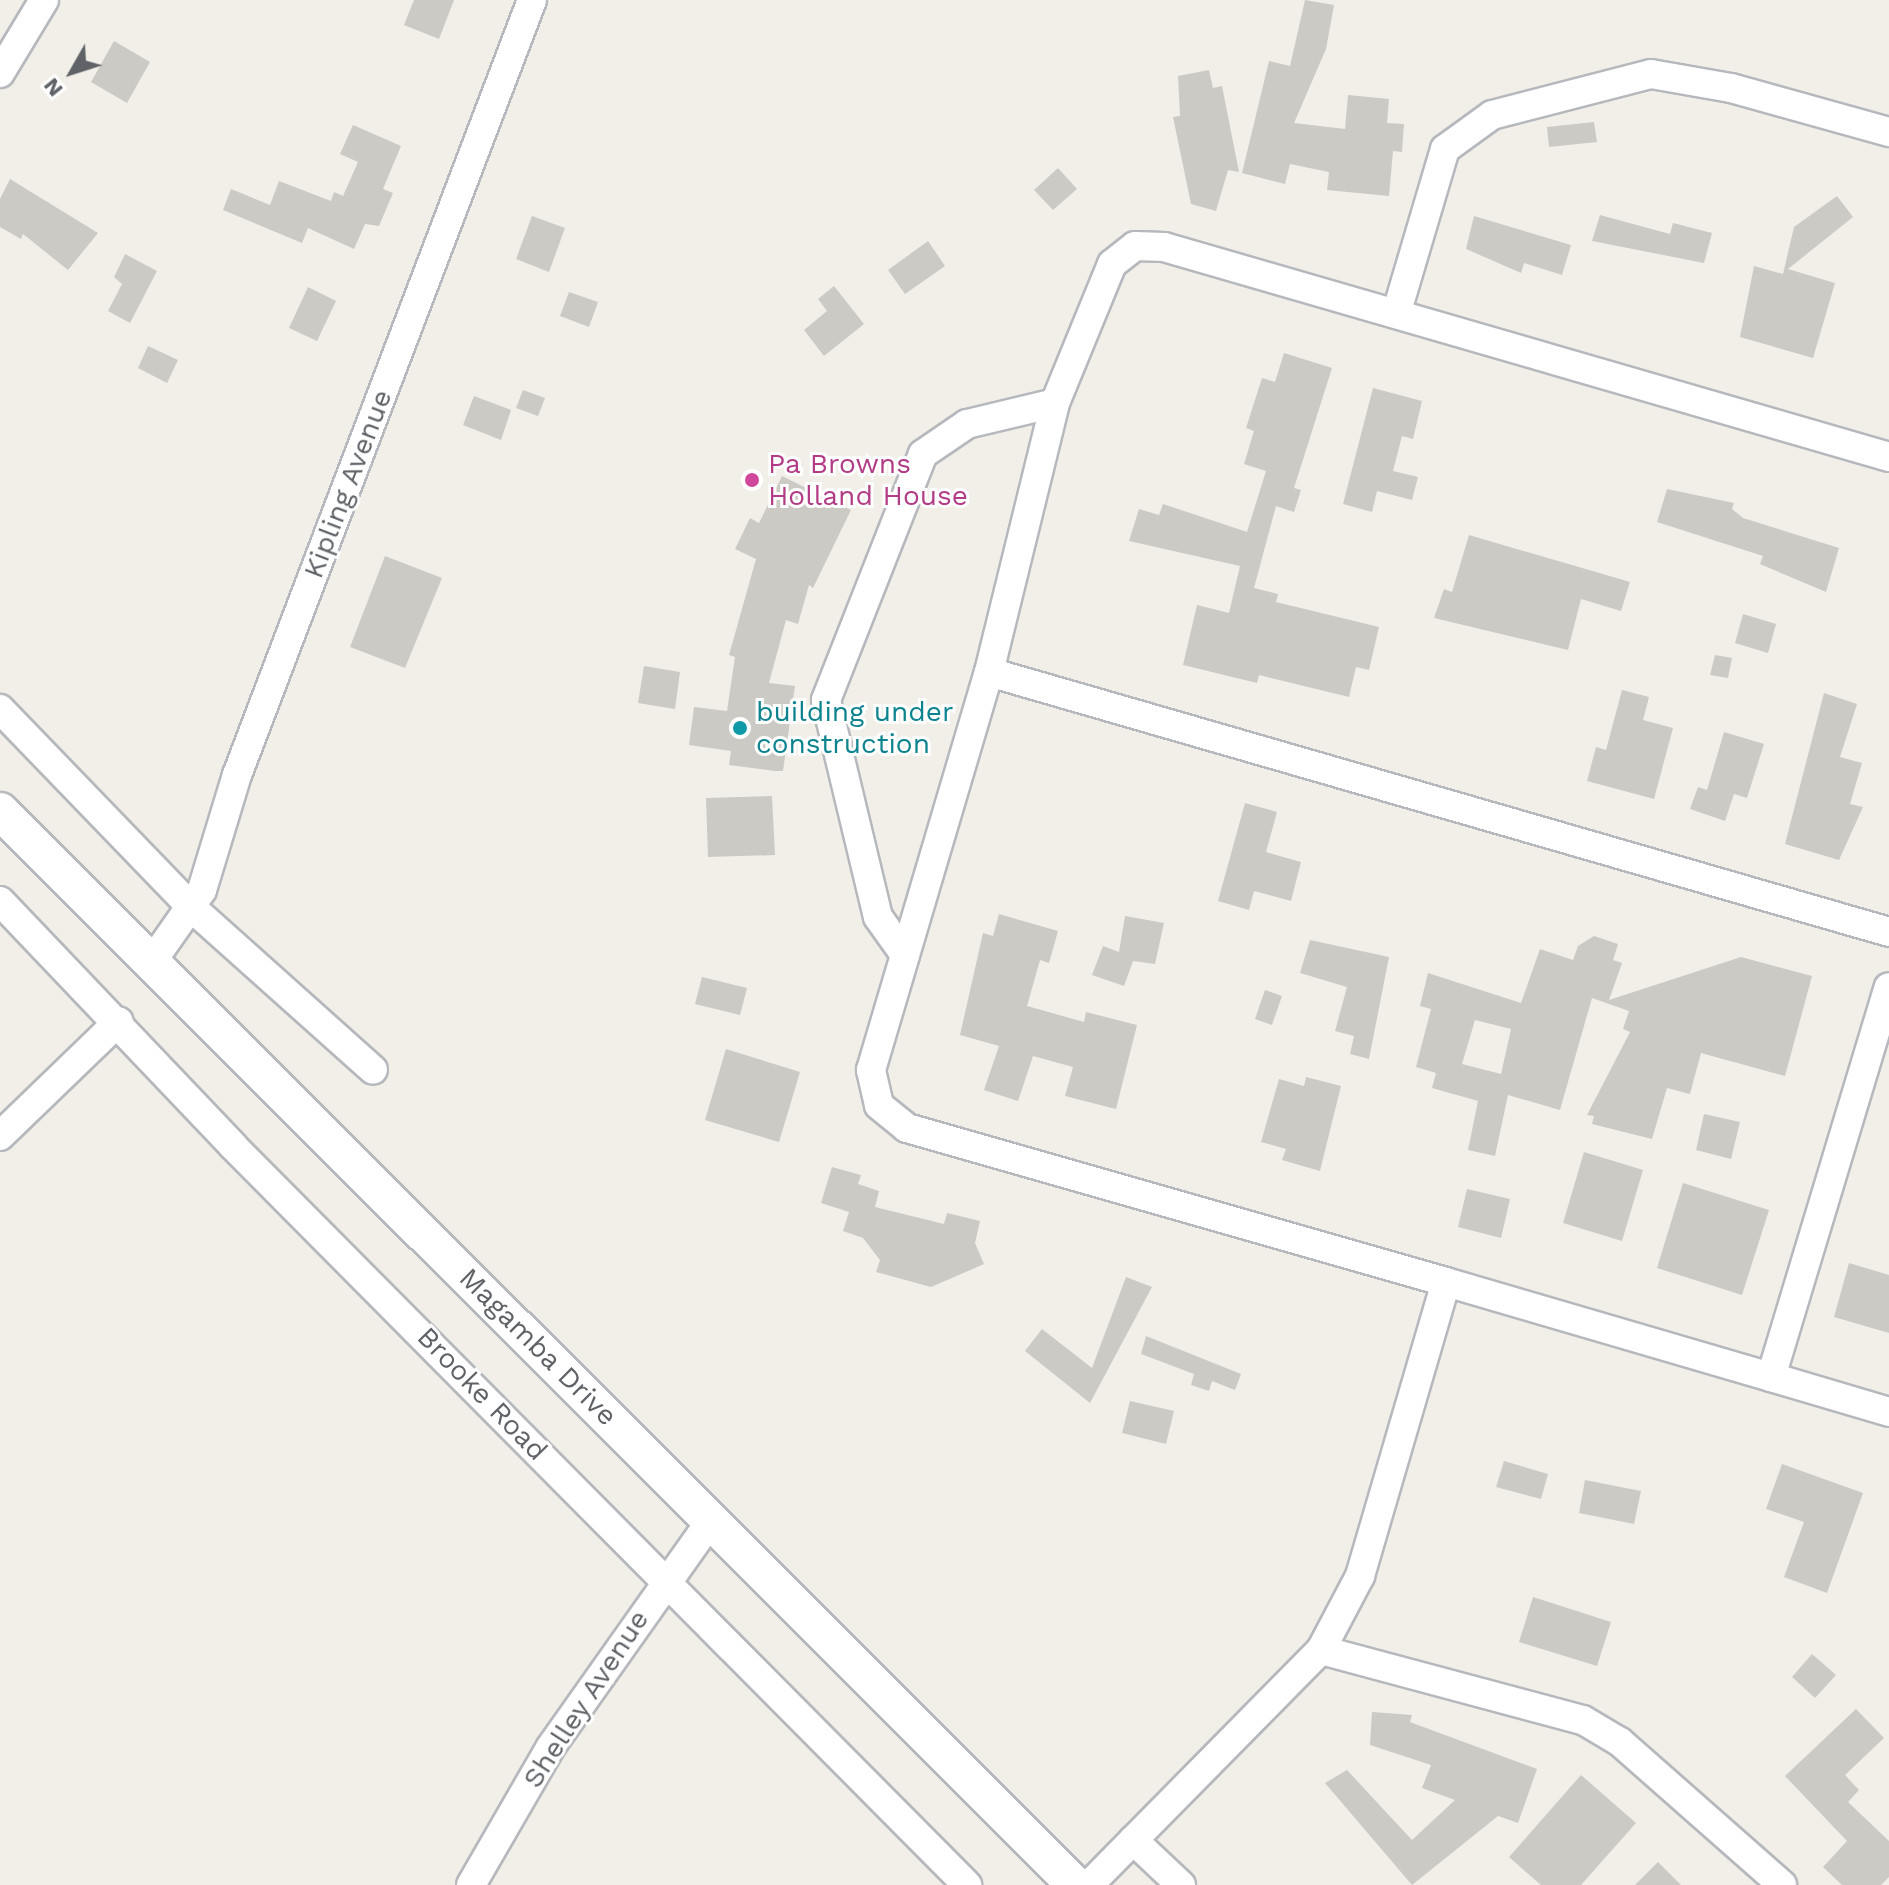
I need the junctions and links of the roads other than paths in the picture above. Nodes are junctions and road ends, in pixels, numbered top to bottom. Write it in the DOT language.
graph roads {
  1 [pos="44,0"];
  2 [pos="532,0"];
  3 [pos="0,73"];
  4 [pos="1889,132"];
  5 [pos="1397,311"];
  6 [pos="1055,403"];
  7 [pos="1889,457"];
  8 [pos="989,672"];
  9 [pos="0,709"];
  10 [pos="0,811"];
  11 [pos="0,901"];
  12 [pos="191,907"];
  13 [pos="1889,932"];
  14 [pos="905,955"];
  15 [pos="153,960"];
  16 [pos="1889,987"];
  17 [pos="119,1021"];
  18 [pos="373,1070"];
  19 [pos="0,1136"];
  20 [pos="1446,1282"];
  21 [pos="1771,1377"];
  22 [pos="1889,1412"];
  23 [pos="711,1521"];
  24 [pos="663,1581"];
  25 [pos="1321,1650"];
  26 [pos="1133,1840"];
  27 [pos="471,1885"];
  28 [pos="967,1885"];
  29 [pos="1075,1885"];
  30 [pos="1089,1885"];
  31 [pos="1181,1885"];
  32 [pos="1782,1885"];
  1 -- 3 [label="street"];
  2 -- 12 [label="street, Kipling Avenue"];
  4 -- 5 [label="street"];
  5 -- 6 [label="street"];
  5 -- 7 [label="street"];
  6 -- 8 [label="street"];
  6 -- 14 [label="street"];
  8 -- 13 [label="street"];
  8 -- 14 [label="street"];
  9 -- 12 [label="street"];
  10 -- 15 [label="street, Magamba Drive"];
  11 -- 17 [label="street, Brooke Road"];
  12 -- 15 [label="street, Kipling Avenue"];
  12 -- 18 [label="street"];
  14 -- 20 [label="street"];
  15 -- 23 [label="street, Magamba Drive"];
  16 -- 21 [label="street"];
  17 -- 19 [label="street"];
  17 -- 24 [label="street, Brooke Road"];
  20 -- 21 [label="street"];
  20 -- 25 [label="street"];
  21 -- 22 [label="street"];
  23 -- 24 [label="street, Shelley Avenue"];
  23 -- 29 [label="street, Magamba Drive"];
  24 -- 27 [label="street, Shelley Avenue"];
  24 -- 28 [label="street, Brooke Road"];
  25 -- 26 [label="street"];
  25 -- 32 [label="street"];
  26 -- 30 [label="street"];
  26 -- 31 [label="street"];
}
